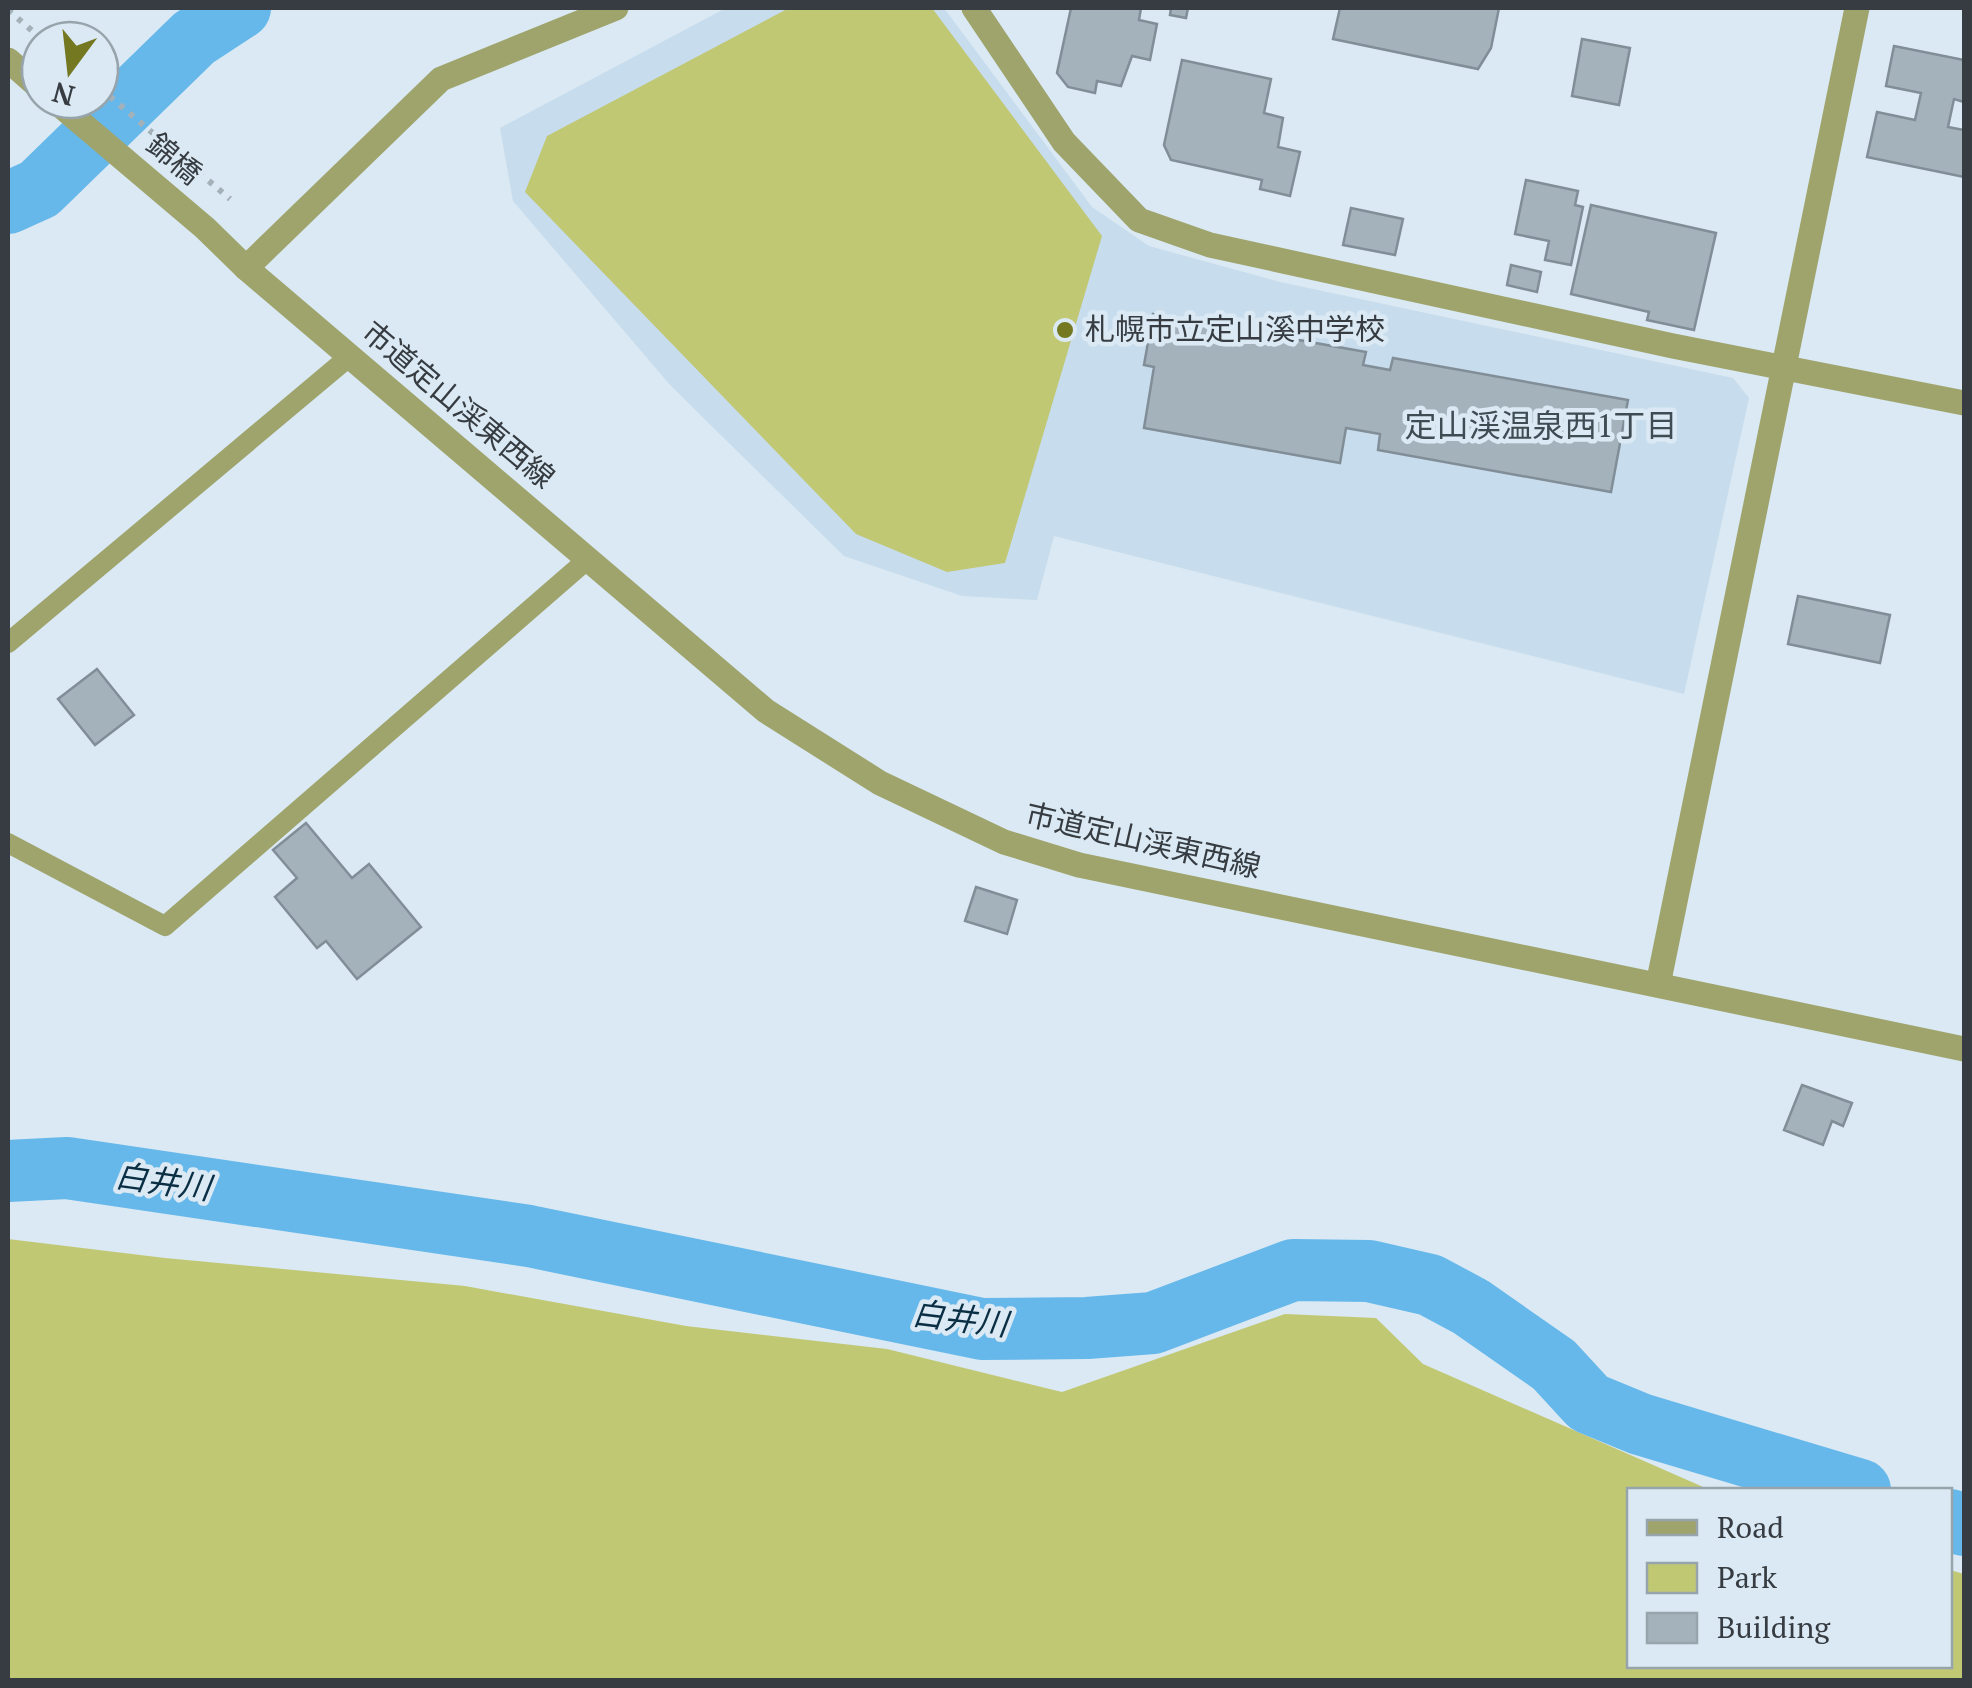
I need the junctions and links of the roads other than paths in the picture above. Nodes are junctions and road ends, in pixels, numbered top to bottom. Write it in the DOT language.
graph roads {
  1 [pos="616,8"];
  2 [pos="974,8"];
  3 [pos="1857,8"];
  4 [pos="78,120"];
  5 [pos="205,228"];
  6 [pos="246,268"];
  7 [pos="350,356"];
  8 [pos="1785,368"];
  9 [pos="1964,403"];
  10 [pos="588,559"];
  11 [pos="8,643"];
  12 [pos="8,843"];
  13 [pos="1658,985"];
  14 [pos="1964,1049"];
  1 -- 6 [label="street"];
  2 -- 8 [label="street"];
  3 -- 8 [label="street"];
  4 -- 5 [label="street, 錦橋"];
  5 -- 6 [label="street, 市道定山渓東西線"];
  6 -- 7 [label="street, 市道定山渓東西線"];
  7 -- 10 [label="street, 市道定山渓東西線"];
  7 -- 11 [label="lane"];
  8 -- 9 [label="street"];
  8 -- 13 [label="street"];
  10 -- 12 [label="lane"];
  10 -- 13 [label="street, 市道定山渓東西線"];
  13 -- 14 [label="street, 市道定山渓東西線"];
}
